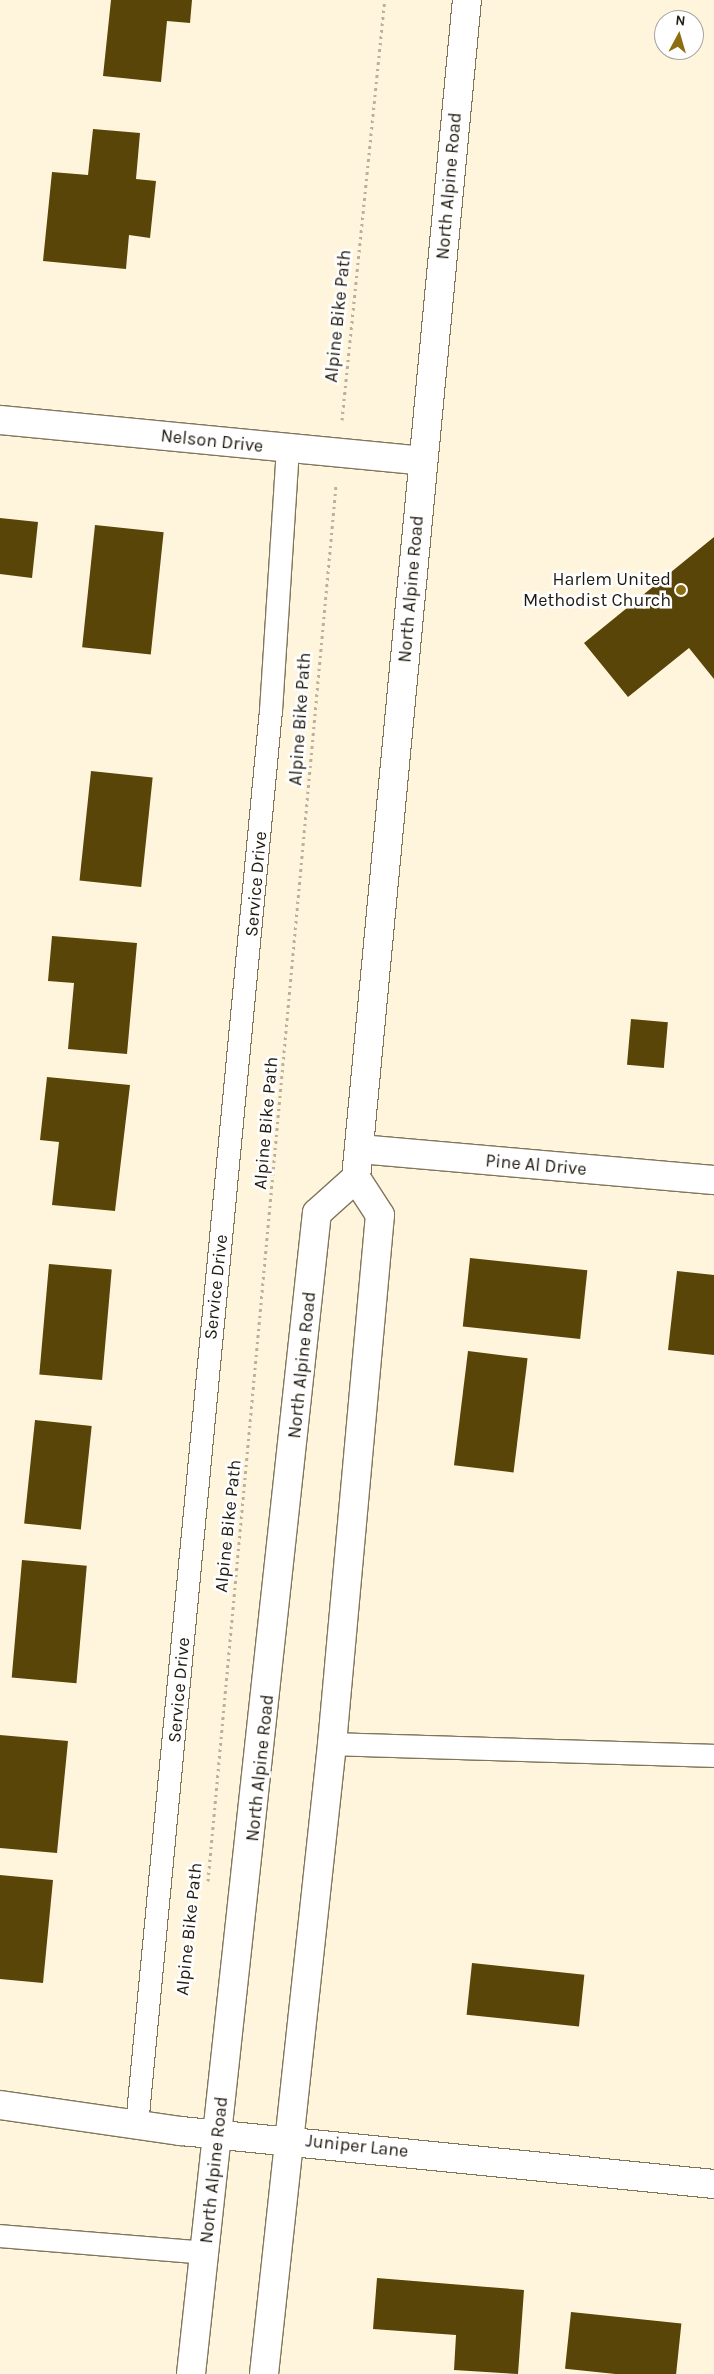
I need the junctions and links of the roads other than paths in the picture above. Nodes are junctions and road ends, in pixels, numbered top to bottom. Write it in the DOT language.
graph roads {
  1 [pos="467,0"];
  2 [pos="0,420"];
  3 [pos="288,448"];
  4 [pos="423,461"];
  5 [pos="359,1149"];
  6 [pos="356,1178"];
  7 [pos="714,1180"];
  8 [pos="332,1744"];
  9 [pos="714,1756"];
  10 [pos="0,2105"];
  11 [pos="137,2125"];
  12 [pos="218,2134"];
  13 [pos="287,2139"];
  14 [pos="714,2184"];
  15 [pos="0,2236"];
  16 [pos="205,2253"];
  17 [pos="191,2374"];
  18 [pos="264,2374"];
  1 -- 4 [label="main road, North Alpine Road"];
  2 -- 3 [label="main road, Nelson Drive"];
  3 -- 4 [label="main road, Nelson Drive"];
  3 -- 11 [label="lane, Service Drive"];
  4 -- 5 [label="main road, North Alpine Road"];
  5 -- 6 [label="main road, North Alpine Road"];
  5 -- 7 [label="main road, Pine Al Drive"];
  6 -- 8 [label="main road"];
  6 -- 12 [label="main road, North Alpine Road"];
  8 -- 9 [label="lane"];
  8 -- 13 [label="main road"];
  10 -- 11 [label="main road, Juniper Lane"];
  11 -- 12 [label="main road, Juniper Lane"];
  12 -- 13 [label="main road, Juniper Lane"];
  12 -- 16 [label="main road, North Alpine Road"];
  13 -- 14 [label="main road, Juniper Lane"];
  13 -- 18 [label="main road"];
  15 -- 16 [label="lane"];
  16 -- 17 [label="main road, North Alpine Road"];
}
